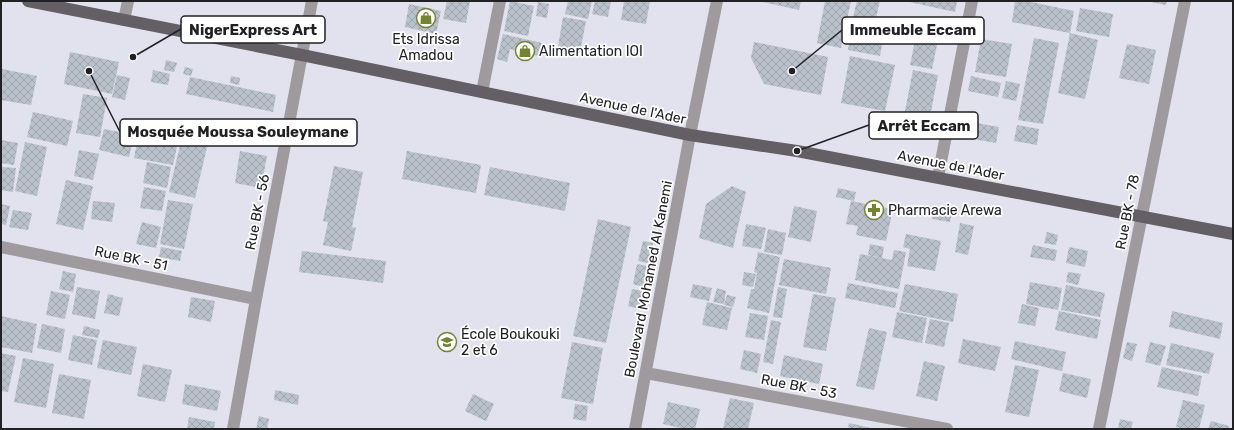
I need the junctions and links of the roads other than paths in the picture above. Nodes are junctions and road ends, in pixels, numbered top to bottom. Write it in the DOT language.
graph roads {
  1 [pos="28,1"];
  2 [pos="128,1"];
  3 [pos="312,1"];
  4 [pos="500,1"];
  5 [pos="717,1"];
  6 [pos="972,1"];
  7 [pos="1184,1"];
  8 [pos="124,20"];
  9 [pos="302,55"];
  10 [pos="482,92"];
  11 [pos="690,135"];
  12 [pos="938,177"];
  13 [pos="1141,216"];
  14 [pos="1233,234"];
  15 [pos="1,247"];
  16 [pos="256,299"];
  17 [pos="646,373"];
  18 [pos="233,429"];
  19 [pos="635,429"];
  20 [pos="947,429"];
  21 [pos="1100,429"];
  1 -- 8 [label="main road, Avenue de l'Ader"];
  2 -- 8 [label="street"];
  3 -- 9 [label="street, Rue BK - 56"];
  4 -- 10 [label="street"];
  5 -- 11 [label="street, Boulevard Mohamed Al Kanemi"];
  6 -- 12 [label="street"];
  7 -- 13 [label="street, Rue BK - 78"];
  8 -- 9 [label="main road, Avenue de l'Ader"];
  9 -- 10 [label="main road, Avenue de l'Ader"];
  9 -- 16 [label="street, Rue BK - 56"];
  10 -- 11 [label="main road, Avenue de l'Ader"];
  11 -- 12 [label="main road, Avenue de l'Ader"];
  11 -- 17 [label="street, Boulevard Mohamed Al Kanemi"];
  12 -- 13 [label="main road, Avenue de l'Ader"];
  13 -- 14 [label="main road, Avenue de l'Ader"];
  13 -- 21 [label="street, Rue BK - 78"];
  15 -- 16 [label="street, Rue BK - 51"];
  16 -- 18 [label="street, Rue BK - 56"];
  17 -- 19 [label="street, Boulevard Mohamed Al Kanemi"];
  17 -- 20 [label="street, Rue BK - 53"];
}
